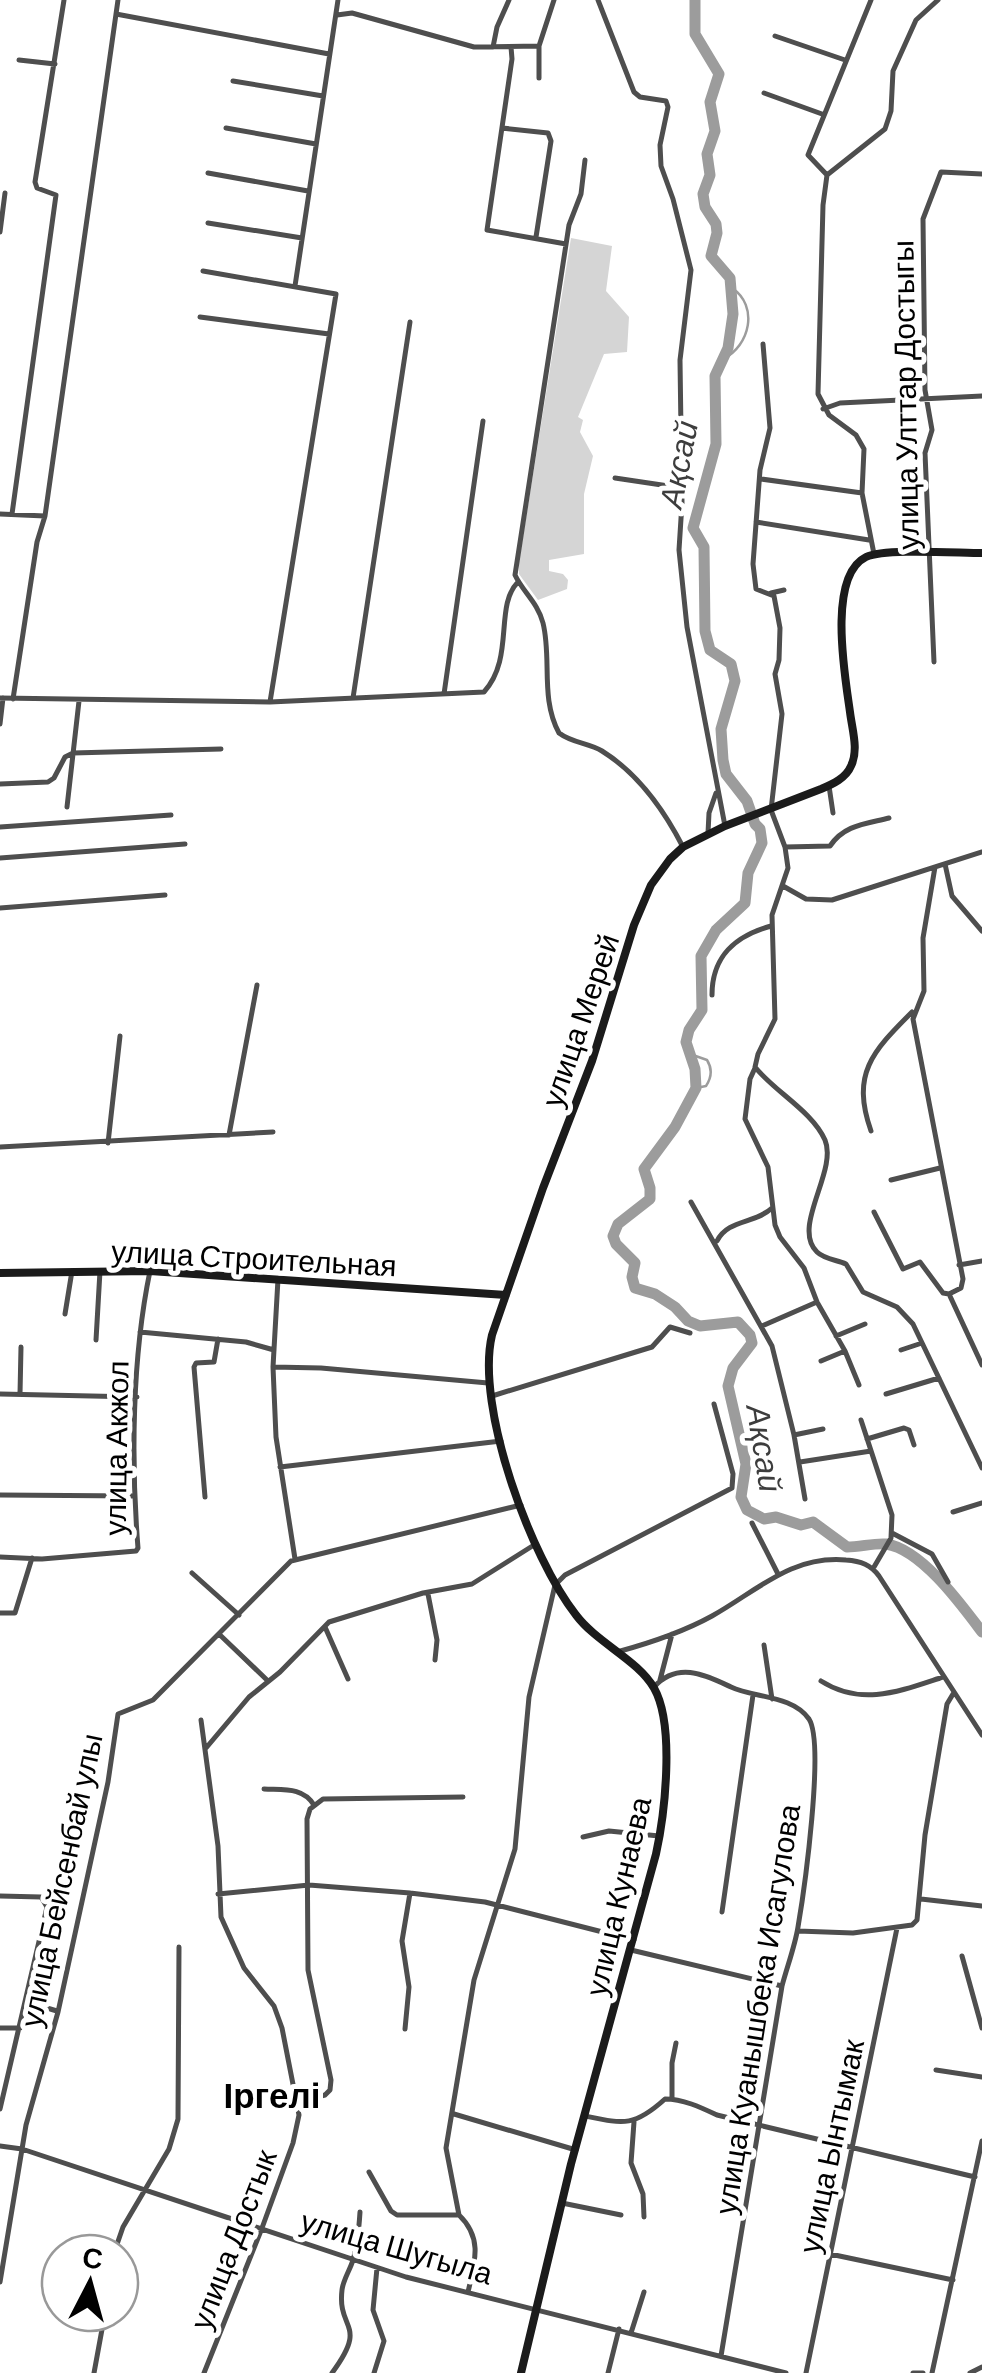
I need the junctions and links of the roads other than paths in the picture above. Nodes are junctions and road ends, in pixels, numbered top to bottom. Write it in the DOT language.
graph roads {
  1 [pos="64,0"];
  2 [pos="118,0"];
  3 [pos="338,0"];
  4 [pos="508,0"];
  5 [pos="554,0"];
  6 [pos="598,0"];
  7 [pos="871,0"];
  8 [pos="938,0"];
  9 [pos="116,14"];
  10 [pos="336,15"];
  11 [pos="775,36"];
  12 [pos="511,46"];
  13 [pos="539,46"];
  14 [pos="493,48"];
  15 [pos="330,54"];
  16 [pos="19,60"];
  17 [pos="845,60"];
  18 [pos="54,64"];
  19 [pos="539,78"];
  20 [pos="233,81"];
  21 [pos="764,93"];
  22 [pos="323,96"];
  23 [pos="822,114"];
  24 [pos="226,128"];
  25 [pos="502,128"];
  26 [pos="316,144"];
  27 [pos="585,160"];
  28 [pos="208,174"];
  29 [pos="982,174"];
  30 [pos="827,175"];
  31 [pos="308,191"];
  32 [pos="6,193"];
  33 [pos="208,223"];
  34 [pos="0,232"];
  35 [pos="302,238"];
  36 [pos="536,238"];
  37 [pos="566,244"];
  38 [pos="203,271"];
  39 [pos="294,286"];
  40 [pos="200,318"];
  41 [pos="410,322"];
  42 [pos="329,334"];
  43 [pos="763,344"];
  44 [pos="982,396"];
  45 [pos="928,400"];
  46 [pos="823,409"];
  47 [pos="483,421"];
  48 [pos="615,478"];
  49 [pos="761,479"];
  50 [pos="682,488"];
  51 [pos="862,493"];
  52 [pos="0,514"];
  53 [pos="12,514"];
  54 [pos="45,516"];
  55 [pos="756,522"];
  56 [pos="869,540"];
  57 [pos="929,553"];
  58 [pos="982,553"];
  59 [pos="874,554"];
  60 [pos="518,582"];
  61 [pos="784,590"];
  62 [pos="772,593"];
  63 [pos="934,662"];
  64 [pos="444,694"];
  65 [pos="1,698"];
  66 [pos="13,698"];
  67 [pos="353,698"];
  68 [pos="79,701"];
  69 [pos="270,702"];
  70 [pos="0,724"];
  71 [pos="221,749"];
  72 [pos="72,753"];
  73 [pos="0,784"];
  74 [pos="829,786"];
  75 [pos="717,789"];
  76 [pos="67,807"];
  77 [pos="771,810"];
  78 [pos="833,813"];
  79 [pos="171,814"];
  80 [pos="889,818"];
  81 [pos="725,826"];
  82 [pos="0,827"];
  83 [pos="708,833"];
  84 [pos="185,844"];
  85 [pos="683,847"];
  86 [pos="785,847"];
  87 [pos="982,852"];
  88 [pos="0,858"];
  89 [pos="944,864"];
  90 [pos="935,867"];
  91 [pos="783,886"];
  92 [pos="165,894"];
  93 [pos="0,908"];
  94 [pos="771,926"];
  95 [pos="982,931"];
  96 [pos="257,985"];
  97 [pos="712,995"];
  98 [pos="914,1010"];
  99 [pos="120,1036"];
  100 [pos="755,1068"];
  101 [pos="871,1131"];
  102 [pos="273,1132"];
  103 [pos="230,1135"];
  104 [pos="108,1143"];
  105 [pos="0,1147"];
  106 [pos="940,1168"];
  107 [pos="890,1180"];
  108 [pos="691,1202"];
  109 [pos="772,1208"];
  110 [pos="874,1212"];
  111 [pos="716,1244"];
  112 [pos="982,1262"];
  113 [pos="959,1264"];
  114 [pos="100,1270"];
  115 [pos="72,1271"];
  116 [pos="150,1271"];
  117 [pos="0,1273"];
  118 [pos="278,1279"];
  119 [pos="949,1294"];
  120 [pos="506,1295"];
  121 [pos="817,1302"];
  122 [pos="65,1314"];
  123 [pos="865,1324"];
  124 [pos="762,1326"];
  125 [pos="140,1332"];
  126 [pos="690,1333"];
  127 [pos="836,1336"];
  128 [pos="96,1340"];
  129 [pos="218,1340"];
  130 [pos="922,1343"];
  131 [pos="21,1347"];
  132 [pos="274,1350"];
  133 [pos="901,1350"];
  134 [pos="845,1351"];
  135 [pos="820,1361"];
  136 [pos="982,1365"];
  137 [pos="273,1367"];
  138 [pos="939,1378"];
  139 [pos="488,1383"];
  140 [pos="858,1385"];
  141 [pos="0,1394"];
  142 [pos="20,1394"];
  143 [pos="886,1394"];
  144 [pos="137,1397"];
  145 [pos="489,1397"];
  146 [pos="714,1404"];
  147 [pos="861,1420"];
  148 [pos="824,1429"];
  149 [pos="794,1434"];
  150 [pos="867,1439"];
  151 [pos="501,1441"];
  152 [pos="914,1444"];
  153 [pos="871,1451"];
  154 [pos="800,1462"];
  155 [pos="280,1467"];
  156 [pos="982,1468"];
  157 [pos="0,1495"];
  158 [pos="134,1496"];
  159 [pos="205,1497"];
  160 [pos="804,1499"];
  161 [pos="982,1503"];
  162 [pos="520,1505"];
  163 [pos="953,1512"];
  164 [pos="752,1524"];
  165 [pos="891,1535"];
  166 [pos="537,1544"];
  167 [pos="0,1557"];
  168 [pos="32,1558"];
  169 [pos="295,1559"];
  170 [pos="874,1568"];
  171 [pos="192,1573"];
  172 [pos="778,1574"];
  173 [pos="948,1582"];
  174 [pos="555,1586"];
  175 [pos="428,1593"];
  176 [pos="0,1613"];
  177 [pos="239,1615"];
  178 [pos="324,1626"];
  179 [pos="672,1634"];
  180 [pos="220,1635"];
  181 [pos="764,1646"];
  182 [pos="614,1653"];
  183 [pos="435,1660"];
  184 [pos="943,1677"];
  185 [pos="348,1679"];
  186 [pos="268,1681"];
  187 [pos="821,1682"];
  188 [pos="657,1684"];
  189 [pos="954,1693"];
  190 [pos="753,1695"];
  191 [pos="772,1698"];
  192 [pos="201,1720"];
  193 [pos="982,1735"];
  194 [pos="206,1748"];
  195 [pos="264,1789"];
  196 [pos="463,1798"];
  197 [pos="314,1805"];
  198 [pos="660,1836"];
  199 [pos="583,1837"];
  200 [pos="309,1885"];
  201 [pos="410,1892"];
  202 [pos="218,1894"];
  203 [pos="0,1896"];
  204 [pos="920,1899"];
  205 [pos="497,1906"];
  206 [pos="982,1906"];
  207 [pos="722,1912"];
  208 [pos="897,1928"];
  209 [pos="798,1931"];
  210 [pos="634,1940"];
  211 [pos="179,1947"];
  212 [pos="631,1950"];
  213 [pos="962,1956"];
  214 [pos="782,1986"];
  215 [pos="27,2002"];
  216 [pos="58,2012"];
  217 [pos="0,2028"];
  218 [pos="20,2028"];
  219 [pos="982,2028"];
  220 [pos="405,2029"];
  221 [pos="676,2043"];
  222 [pos="936,2070"];
  223 [pos="982,2077"];
  224 [pos="672,2099"];
  225 [pos="298,2102"];
  226 [pos="0,2109"];
  227 [pos="453,2114"];
  228 [pos="585,2116"];
  229 [pos="634,2122"];
  230 [pos="761,2126"];
  231 [pos="982,2141"];
  232 [pos="0,2146"];
  233 [pos="852,2147"];
  234 [pos="22,2148"];
  235 [pos="576,2150"];
  236 [pos="369,2172"];
  237 [pos="974,2177"];
  238 [pos="146,2190"];
  239 [pos="562,2203"];
  240 [pos="360,2212"];
  241 [pos="459,2215"];
  242 [pos="621,2215"];
  243 [pos="644,2217"];
  244 [pos="262,2228"];
  245 [pos="122,2233"];
  246 [pos="830,2254"];
  247 [pos="353,2260"];
  248 [pos="377,2268"];
  249 [pos="953,2280"];
  250 [pos="0,2282"];
  251 [pos="468,2292"];
  252 [pos="644,2292"];
  253 [pos="538,2308"];
  254 [pos="619,2330"];
  255 [pos="631,2332"];
  256 [pos="102,2333"];
  257 [pos="721,2356"];
  258 [pos="736,2361"];
  259 [pos="982,2367"];
  260 [pos="94,2373"];
  261 [pos="204,2373"];
  262 [pos="332,2373"];
  263 [pos="374,2373"];
  264 [pos="521,2373"];
  265 [pos="608,2373"];
  266 [pos="734,2373"];
  267 [pos="786,2373"];
  268 [pos="806,2373"];
  269 [pos="913,2373"];
  270 [pos="923,2373"];
  271 [pos="932,2373"];
  272 [pos="970,2373"];
  1 -- 18 [label="street"];
  2 -- 9 [label="street"];
  3 -- 10 [label="street"];
  4 -- 14 [label="street"];
  5 -- 13 [label="street"];
  6 -- 50 [label="street"];
  7 -- 17 [label="street"];
  8 -- 30 [label="street"];
  9 -- 15 [label="street"];
  9 -- 54 [label="street"];
  10 -- 14 [label="street"];
  10 -- 15 [label="street"];
  11 -- 17 [label="street"];
  12 -- 13 [label="street"];
  12 -- 14 [label="street"];
  12 -- 25 [label="street"];
  13 -- 19 [label="street"];
  15 -- 22 [label="street"];
  16 -- 18 [label="street"];
  17 -- 23 [label="street"];
  18 -- 53 [label="street"];
  20 -- 22 [label="street"];
  21 -- 23 [label="street"];
  22 -- 26 [label="street"];
  23 -- 30 [label="street"];
  24 -- 26 [label="street"];
  25 -- 36 [label="street"];
  25 -- 36 [label="street"];
  26 -- 31 [label="street"];
  27 -- 37 [label="street"];
  28 -- 31 [label="street"];
  29 -- 45 [label="street, улица Улттар Достыгы"];
  30 -- 46 [label="street"];
  31 -- 35 [label="street"];
  32 -- 34 [label="street"];
  33 -- 35 [label="street"];
  35 -- 39 [label="street"];
  36 -- 37 [label="street"];
  37 -- 60 [label="street"];
  38 -- 39 [label="street"];
  39 -- 42 [label="street"];
  40 -- 42 [label="street"];
  41 -- 67 [label="street"];
  42 -- 69 [label="street"];
  43 -- 49 [label="street"];
  44 -- 45 [label="street"];
  45 -- 46 [label="street"];
  45 -- 57 [label="street, улица Улттар Достыгы"];
  46 -- 51 [label="street"];
  47 -- 64 [label="street"];
  48 -- 50 [label="street"];
  49 -- 51 [label="street"];
  49 -- 55 [label="street"];
  50 -- 75 [label="street"];
  51 -- 56 [label="street"];
  52 -- 53 [label="street"];
  53 -- 54 [label="street"];
  54 -- 66 [label="street"];
  55 -- 56 [label="street"];
  55 -- 62 [label="street"];
  56 -- 59 [label="street"];
  57 -- 58 [label="main road"];
  57 -- 59 [label="main road"];
  57 -- 63 [label="street, улица Улттар Достыгы"];
  59 -- 74 [label="main road"];
  60 -- 64 [label="street"];
  60 -- 85 [label="street"];
  61 -- 62 [label="street"];
  62 -- 77 [label="street"];
  64 -- 67 [label="street"];
  65 -- 66 [label="street"];
  65 -- 70 [label="street"];
  66 -- 68 [label="street"];
  67 -- 69 [label="street"];
  68 -- 69 [label="street"];
  68 -- 72 [label="street"];
  71 -- 72 [label="street"];
  72 -- 73 [label="street"];
  72 -- 76 [label="street"];
  74 -- 77 [label="main road, улица Мерей"];
  74 -- 78 [label="street"];
  75 -- 81 [label="street"];
  75 -- 83 [label="street"];
  77 -- 81 [label="main road, улица Мерей"];
  77 -- 86 [label="street"];
  79 -- 82 [label="street"];
  80 -- 86 [label="street"];
  81 -- 83 [label="main road, улица Мерей"];
  83 -- 85 [label="main road, улица Мерей"];
  84 -- 88 [label="street"];
  85 -- 120 [label="main road, улица Мерей"];
  86 -- 91 [label="street"];
  87 -- 89 [label="street"];
  89 -- 90 [label="street"];
  89 -- 95 [label="street"];
  90 -- 91 [label="street"];
  90 -- 98 [label="street"];
  91 -- 94 [label="street"];
  92 -- 93 [label="street"];
  94 -- 97 [label="street"];
  94 -- 100 [label="street"];
  96 -- 103 [label="street"];
  98 -- 101 [label="street"];
  98 -- 106 [label="street"];
  99 -- 104 [label="street"];
  100 -- 109 [label="street"];
  100 -- 130 [label="street"];
  102 -- 103 [label="street"];
  103 -- 104 [label="street"];
  104 -- 105 [label="street"];
  106 -- 107 [label="street"];
  106 -- 113 [label="street"];
  108 -- 111 [label="street"];
  109 -- 111 [label="street"];
  109 -- 121 [label="street"];
  110 -- 119 [label="street"];
  111 -- 124 [label="street"];
  112 -- 113 [label="street"];
  113 -- 119 [label="street"];
  114 -- 115 [label="main road, улица Строительная"];
  114 -- 116 [label="main road, улица Строительная"];
  114 -- 128 [label="street"];
  115 -- 117 [label="main road, улица Строительная"];
  115 -- 122 [label="street"];
  116 -- 118 [label="main road, улица Строительная"];
  116 -- 125 [label="street, улица Акжол"];
  118 -- 120 [label="main road, улица Строительная"];
  118 -- 132 [label="street"];
  119 -- 136 [label="street"];
  120 -- 139 [label="main road"];
  121 -- 124 [label="street"];
  121 -- 127 [label="street"];
  123 -- 127 [label="street"];
  124 -- 149 [label="street"];
  125 -- 129 [label="street"];
  125 -- 144 [label="street, улица Акжол"];
  126 -- 145 [label="street"];
  127 -- 134 [label="street"];
  129 -- 132 [label="street"];
  129 -- 159 [label="street"];
  130 -- 133 [label="street"];
  130 -- 138 [label="street"];
  131 -- 142 [label="street"];
  132 -- 137 [label="street"];
  134 -- 135 [label="street"];
  134 -- 140 [label="street"];
  137 -- 139 [label="street"];
  137 -- 155 [label="street"];
  138 -- 143 [label="street"];
  138 -- 156 [label="street"];
  139 -- 145 [label="main road"];
  141 -- 142 [label="street"];
  142 -- 144 [label="street"];
  144 -- 158 [label="street, улица Акжол"];
  145 -- 151 [label="main road"];
  146 -- 174 [label="street"];
  147 -- 150 [label="street"];
  148 -- 149 [label="street"];
  149 -- 154 [label="street"];
  150 -- 152 [label="street"];
  150 -- 153 [label="street"];
  151 -- 155 [label="street"];
  151 -- 162 [label="main road"];
  153 -- 154 [label="street"];
  153 -- 165 [label="street"];
  154 -- 160 [label="street"];
  155 -- 169 [label="street"];
  157 -- 158 [label="street"];
  158 -- 168 [label="street, улица Акжол"];
  161 -- 163 [label="street"];
  162 -- 166 [label="main road"];
  162 -- 169 [label="street"];
  164 -- 172 [label="street"];
  165 -- 170 [label="street"];
  165 -- 173 [label="street"];
  166 -- 174 [label="main road"];
  166 -- 175 [label="street"];
  167 -- 168 [label="street, улица Акжол"];
  168 -- 176 [label="street"];
  169 -- 177 [label="street, улица Бейсенбай улы"];
  170 -- 172 [label="street"];
  170 -- 184 [label="street"];
  171 -- 177 [label="street"];
  172 -- 179 [label="street"];
  174 -- 182 [label="main road"];
  174 -- 205 [label="street"];
  175 -- 178 [label="street"];
  175 -- 183 [label="street"];
  177 -- 180 [label="street, улица Бейсенбай улы"];
  178 -- 185 [label="street"];
  178 -- 186 [label="street"];
  179 -- 182 [label="street"];
  179 -- 188 [label="street"];
  180 -- 186 [label="street"];
  180 -- 216 [label="street, улица Бейсенбай улы"];
  181 -- 191 [label="street"];
  182 -- 188 [label="main road"];
  184 -- 187 [label="street"];
  184 -- 189 [label="street"];
  186 -- 194 [label="street"];
  188 -- 190 [label="street, улица Куанышбека Исагулова"];
  188 -- 198 [label="main road, улица Кунаева"];
  189 -- 193 [label="street"];
  189 -- 204 [label="street"];
  190 -- 191 [label="street, улица Куанышбека Исагулова"];
  190 -- 207 [label="street"];
  191 -- 209 [label="street, улица Куанышбека Исагулова"];
  192 -- 194 [label="street, улица Достык"];
  194 -- 202 [label="street, улица Достык"];
  195 -- 197 [label="street"];
  196 -- 197 [label="street"];
  197 -- 200 [label="street"];
  198 -- 199 [label="street"];
  198 -- 210 [label="main road, улица Кунаева"];
  200 -- 201 [label="street"];
  200 -- 202 [label="street"];
  200 -- 225 [label="street"];
  201 -- 205 [label="street"];
  201 -- 220 [label="street"];
  202 -- 225 [label="street, улица Достык"];
  203 -- 215 [label="street"];
  204 -- 206 [label="street"];
  204 -- 208 [label="street"];
  205 -- 210 [label="street"];
  205 -- 227 [label="street"];
  208 -- 209 [label="street"];
  208 -- 233 [label="street, улица Ынтымак"];
  209 -- 214 [label="street, улица Куанышбека Исагулова"];
  210 -- 212 [label="main road, улица Кунаева"];
  211 -- 238 [label="street"];
  212 -- 214 [label="street"];
  212 -- 228 [label="main road, улица Кунаева"];
  213 -- 219 [label="street"];
  214 -- 230 [label="street, улица Куанышбека Исагулова"];
  215 -- 216 [label="street"];
  215 -- 218 [label="street"];
  216 -- 234 [label="street, улица Бейсенбай улы"];
  217 -- 218 [label="street"];
  218 -- 226 [label="street"];
  221 -- 224 [label="street"];
  222 -- 223 [label="street"];
  224 -- 229 [label="street"];
  224 -- 230 [label="street"];
  225 -- 244 [label="street, улица Достык"];
  227 -- 235 [label="street"];
  227 -- 241 [label="street"];
  228 -- 229 [label="street"];
  228 -- 235 [label="main road, улица Кунаева"];
  229 -- 243 [label="street"];
  230 -- 233 [label="street"];
  230 -- 257 [label="street, улица Куанышбека Исагулова"];
  231 -- 237 [label="street"];
  232 -- 234 [label="street, улица Шугыла"];
  233 -- 237 [label="street"];
  233 -- 246 [label="street, улица Ынтымак"];
  234 -- 238 [label="street, улица Шугыла"];
  234 -- 250 [label="street, улица Бейсенбай улы"];
  235 -- 239 [label="main road, улица Кунаева"];
  236 -- 241 [label="street"];
  237 -- 249 [label="street"];
  238 -- 244 [label="street, улица Шугыла"];
  238 -- 245 [label="street"];
  239 -- 242 [label="street"];
  239 -- 253 [label="main road, улица Кунаева"];
  240 -- 247 [label="street"];
  241 -- 251 [label="street"];
  244 -- 247 [label="street, улица Шугыла"];
  244 -- 261 [label="street, улица Достык"];
  246 -- 249 [label="street"];
  246 -- 268 [label="street, улица Ынтымак"];
  247 -- 248 [label="street, улица Шугыла"];
  247 -- 262 [label="street"];
  248 -- 251 [label="street, улица Шугыла"];
  248 -- 263 [label="street"];
  249 -- 271 [label="street"];
  251 -- 253 [label="street, улица Шугыла"];
  252 -- 255 [label="street"];
  253 -- 254 [label="street, улица Шугыла"];
  253 -- 264 [label="main road, улица Кунаева"];
  254 -- 255 [label="street, улица Шугыла"];
  254 -- 265 [label="street"];
  255 -- 257 [label="street, улица Шугыла"];
  256 -- 260 [label="street"];
  257 -- 258 [label="street, улица Шугыла"];
  258 -- 266 [label="street"];
  258 -- 267 [label="street, улица Шугыла"];
  259 -- 272 [label="street"];
  269 -- 270 [label="street"];
}
